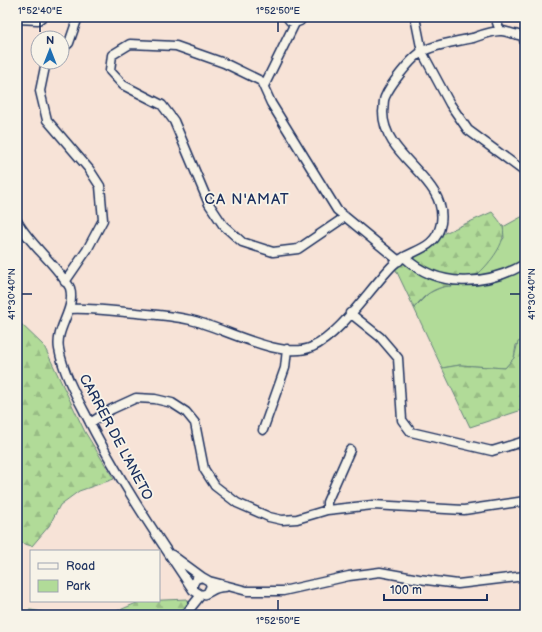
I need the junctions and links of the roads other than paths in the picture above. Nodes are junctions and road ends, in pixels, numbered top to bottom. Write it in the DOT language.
graph roads {
  1 [pos="42,17"];
  2 [pos="78,17"];
  3 [pos="287,17"];
  4 [pos="303,17"];
  5 [pos="415,17"];
  6 [pos="495,17"];
  7 [pos="17,20"];
  8 [pos="295,23"];
  9 [pos="500,31"];
  10 [pos="70,39"];
  11 [pos="524,39"];
  12 [pos="422,52"];
  13 [pos="44,70"];
  14 [pos="264,86"];
  15 [pos="525,172"];
  16 [pos="345,217"];
  17 [pos="17,221"];
  18 [pos="402,259"];
  19 [pos="525,264"];
  20 [pos="65,282"];
  21 [pos="69,309"];
  22 [pos="350,314"];
  23 [pos="288,349"];
  24 [pos="90,423"];
  25 [pos="263,430"];
  26 [pos="525,441"];
  27 [pos="350,450"];
  28 [pos="525,501"];
  29 [pos="327,510"];
  30 [pos="166,550"];
  31 [pos="525,576"];
  32 [pos="205,579"];
  33 [pos="232,586"];
  34 [pos="193,590"];
  35 [pos="204,594"];
  36 [pos="185,615"];
  1 -- 7 [label="street"];
  2 -- 10 [label="street"];
  3 -- 8 [label="street"];
  4 -- 8 [label="street"];
  5 -- 12 [label="street"];
  6 -- 9 [label="street"];
  8 -- 14 [label="street"];
  9 -- 11 [label="street"];
  9 -- 12 [label="street"];
  12 -- 15 [label="street"];
  12 -- 18 [label="street"];
  13 -- 20 [label="street"];
  14 -- 16 [label="street"];
  14 -- 16 [label="street"];
  16 -- 18 [label="street"];
  17 -- 20 [label="street"];
  18 -- 19 [label="street"];
  18 -- 22 [label="street"];
  20 -- 21 [label="street"];
  21 -- 23 [label="street"];
  21 -- 24 [label="street, CARRER DE L'ANETO"];
  22 -- 23 [label="street"];
  22 -- 26 [label="street"];
  23 -- 25 [label="street"];
  24 -- 29 [label="street"];
  24 -- 30 [label="street, CARRER DE L'ANETO"];
  27 -- 29 [label="street"];
  28 -- 29 [label="street"];
  30 -- 32 [label="street, CARRER DE L'ANETO"];
  30 -- 34 [label="street, CARRER DE L'ANETO"];
  31 -- 33 [label="street"];
  32 -- 33 [label="street"];
  32 -- 34 [label="street"];
  32 -- 35 [label="street"];
  33 -- 35 [label="street"];
  34 -- 35 [label="street"];
  35 -- 36 [label="street"];
}
